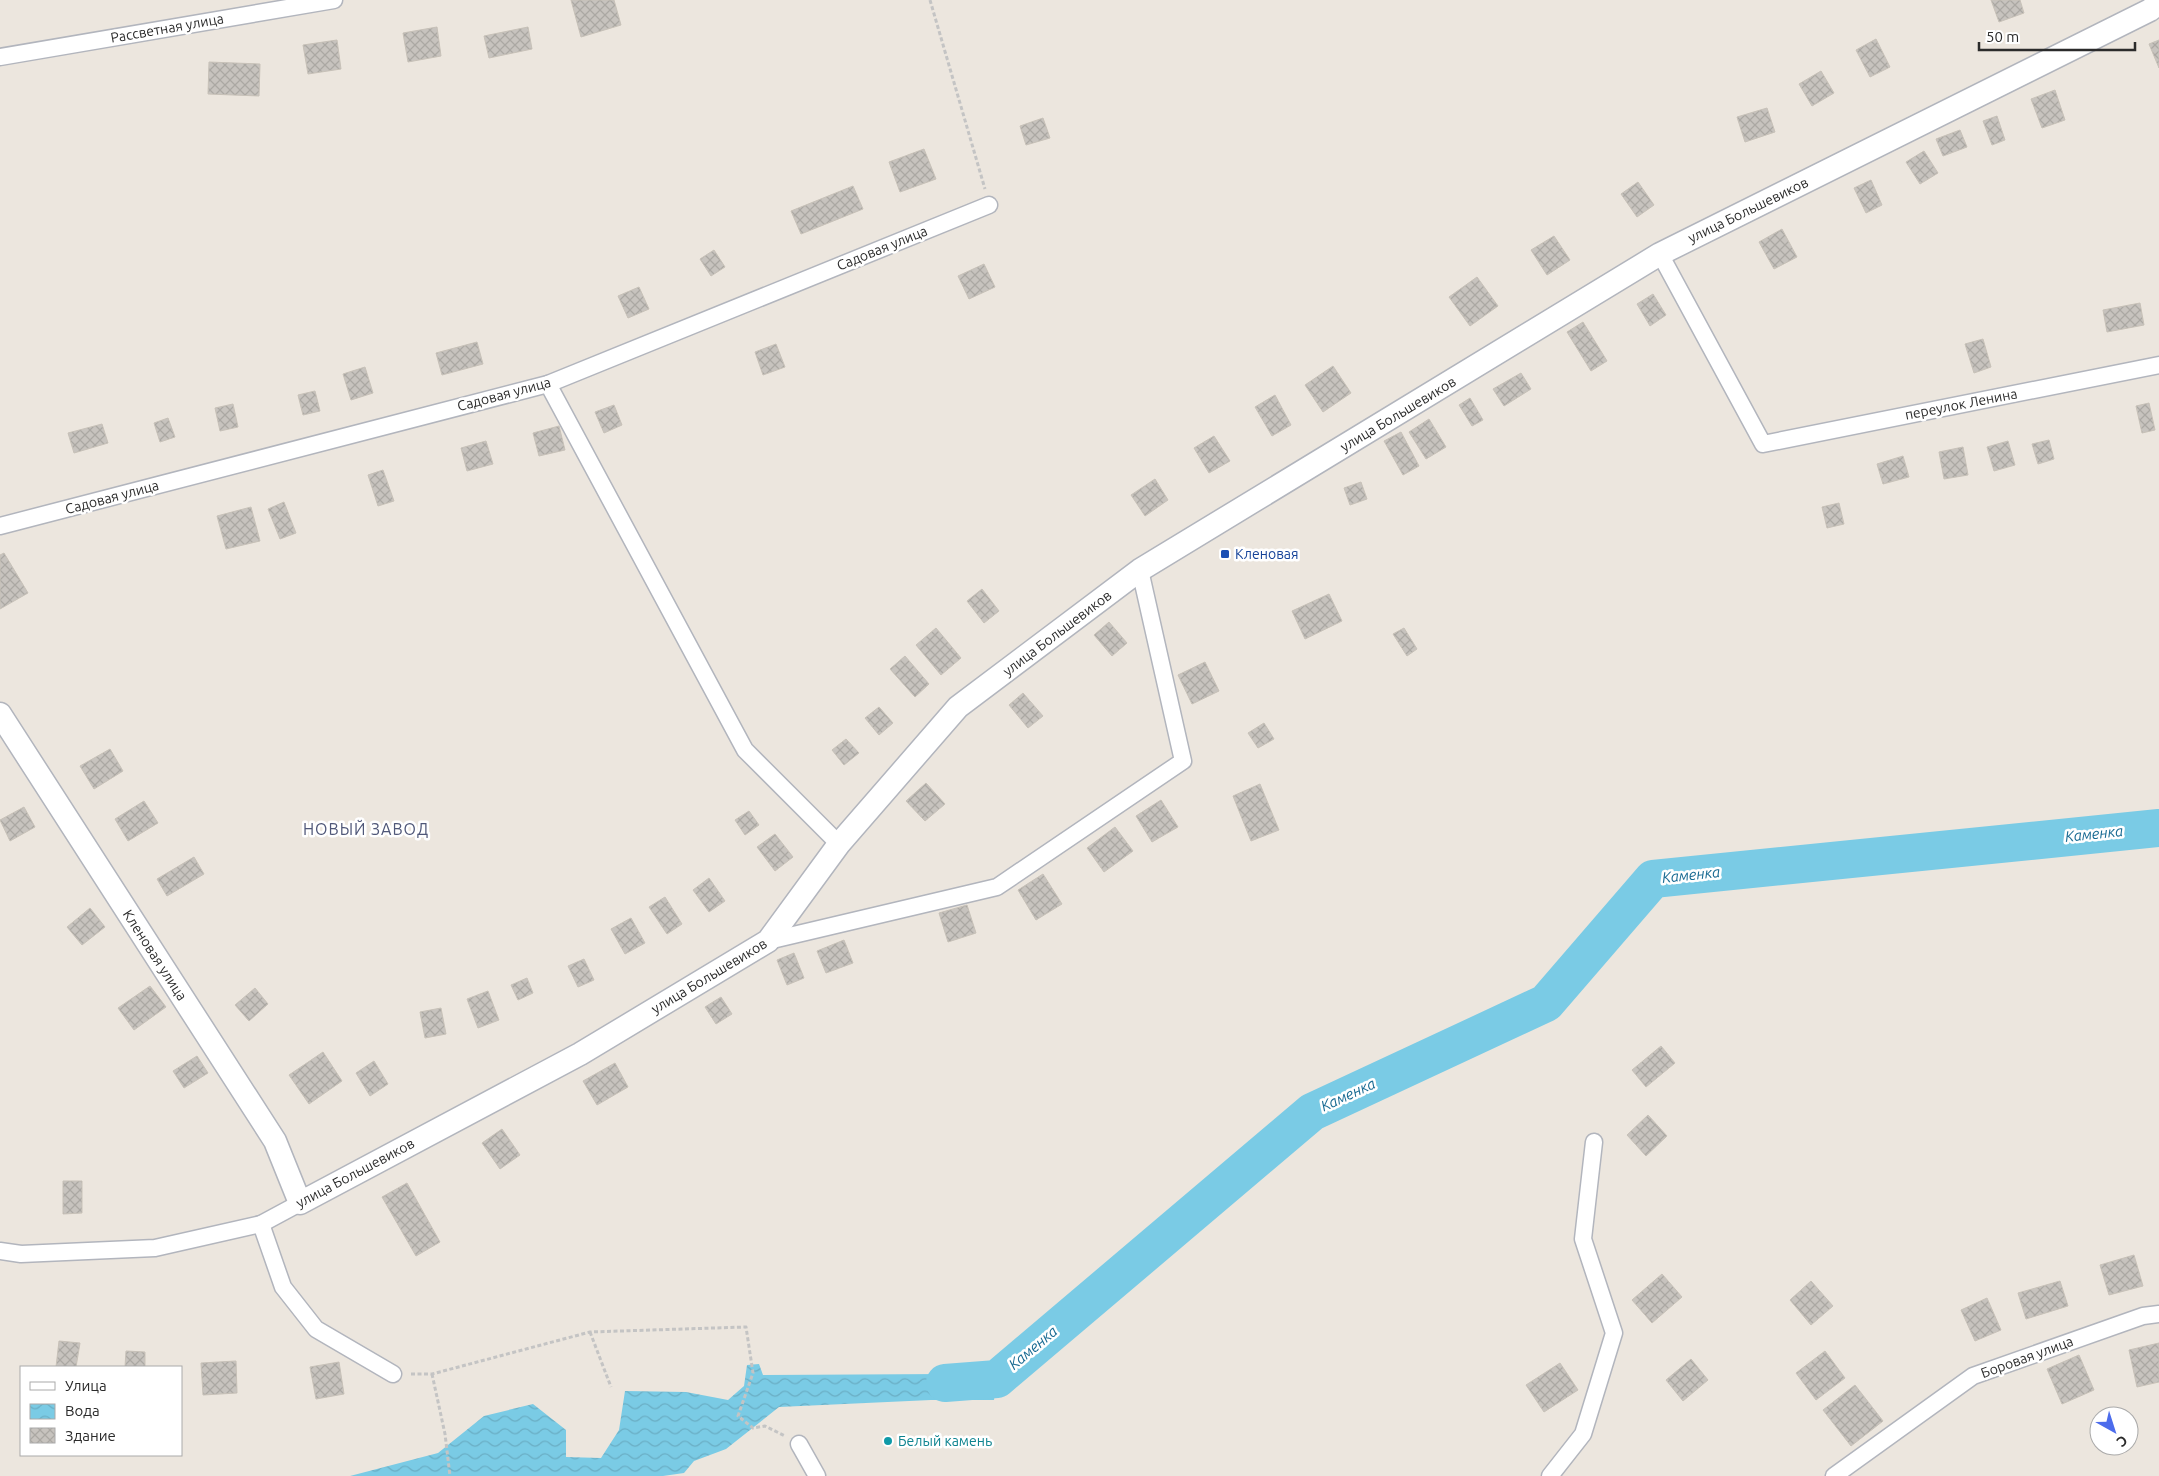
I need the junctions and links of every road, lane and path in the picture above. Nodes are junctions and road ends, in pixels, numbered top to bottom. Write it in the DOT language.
graph roads {
  1 [pos="334,0"];
  2 [pos="930,0"];
  3 [pos="2159,3"];
  4 [pos="0,57"];
  5 [pos="989,204"];
  6 [pos="1660,254"];
  7 [pos="2159,365"];
  8 [pos="548,384"];
  9 [pos="0,526"];
  10 [pos="1140,570"];
  11 [pos="0,714"];
  12 [pos="839,844"];
  13 [pos="768,941"];
  14 [pos="1594,1142"];
  15 [pos="300,1203"];
  16 [pos="261,1224"];
  17 [pos="0,1251"];
  18 [pos="2159,1314"];
  19 [pos="590,1332"];
  20 [pos="393,1374"];
  21 [pos="432,1374"];
  22 [pos="611,1387"];
  23 [pos="765,1426"];
  24 [pos="799,1444"];
  25 [pos="450,1476"];
  26 [pos="817,1476"];
  27 [pos="1550,1476"];
  28 [pos="1834,1476"];
  1 -- 4 [label="street, Рассветная улица"];
  2 -- 5 [label="path"];
  3 -- 6 [label="street, улица Большевиков"];
  5 -- 8 [label="street, Садовая улица"];
  6 -- 7 [label="street, переулок Ленина"];
  6 -- 10 [label="street, улица Большевиков"];
  8 -- 9 [label="street, Садовая улица"];
  8 -- 12 [label="street"];
  10 -- 12 [label="street, улица Большевиков"];
  10 -- 13 [label="street"];
  11 -- 15 [label="street, Кленовая улица"];
  12 -- 13 [label="street, улица Большевиков"];
  13 -- 15 [label="street, улица Большевиков"];
  14 -- 27 [label="street"];
  15 -- 16 [label="street, улица Большевиков"];
  16 -- 17 [label="street, улица Большевиков"];
  16 -- 20 [label="street"];
  18 -- 28 [label="street, Боровая улица"];
  19 -- 21 [label="path"];
  19 -- 22 [label="path"];
  19 -- 23 [label="path"];
  20 -- 21 [label="path"];
  21 -- 25 [label="path"];
  24 -- 26 [label="street"];
}
